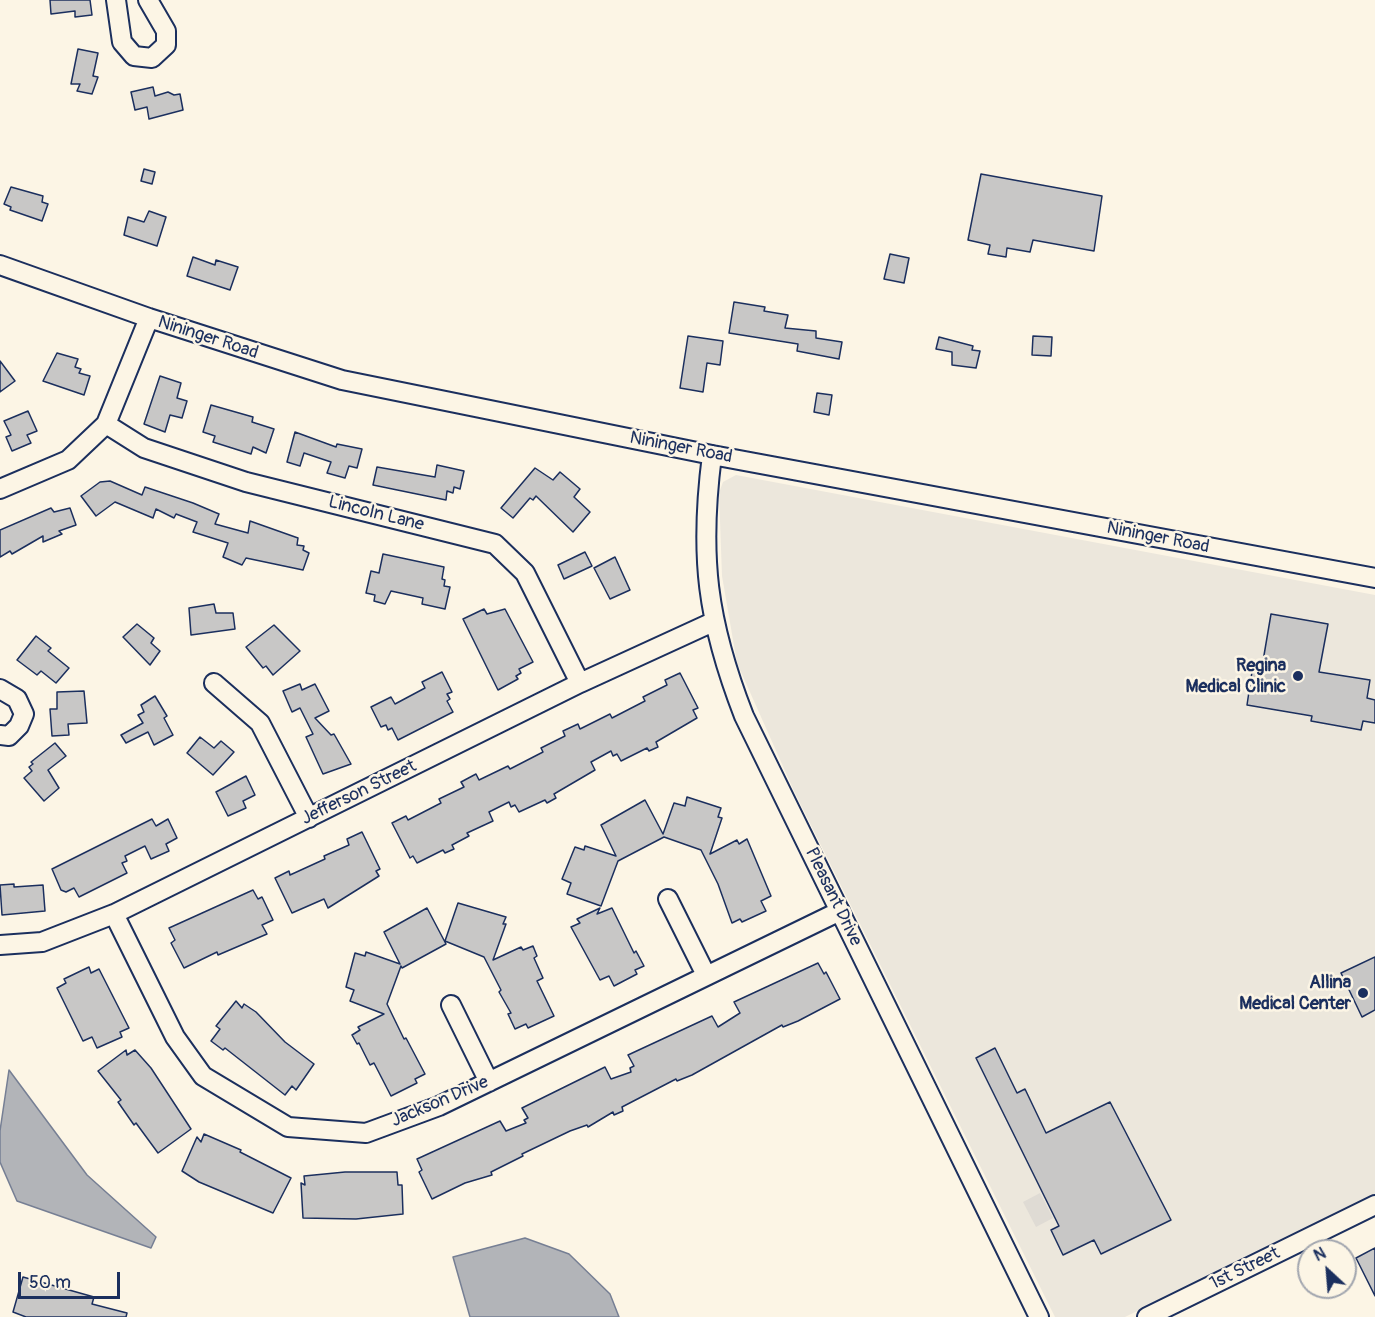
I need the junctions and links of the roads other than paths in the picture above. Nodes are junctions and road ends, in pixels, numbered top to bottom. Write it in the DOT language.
graph roads {
  1 [pos="116,0"];
  2 [pos="148,0"];
  3 [pos="0,265"];
  4 [pos="149,318"];
  5 [pos="106,424"];
  6 [pos="712,455"];
  7 [pos="0,489"];
  8 [pos="1375,578"];
  9 [pos="713,622"];
  10 [pos="580,683"];
  11 [pos="214,684"];
  12 [pos="0,689"];
  13 [pos="0,735"];
  14 [pos="309,818"];
  15 [pos="668,899"];
  16 [pos="840,911"];
  17 [pos="114,914"];
  18 [pos="0,945"];
  19 [pos="706,975"];
  20 [pos="451,1005"];
  21 [pos="489,1082"];
  22 [pos="1375,1205"];
  23 [pos="1039,1317"];
  24 [pos="1147,1317"];
  1 -- 2 [label="street"];
  3 -- 4 [label="street, Nininger Road"];
  4 -- 5 [label="street"];
  4 -- 6 [label="street, Nininger Road"];
  5 -- 7 [label="street"];
  5 -- 10 [label="street, Lincoln Lane"];
  6 -- 8 [label="street, Nininger Road"];
  6 -- 9 [label="street, Pleasant Drive"];
  9 -- 10 [label="street, Jefferson Street"];
  9 -- 16 [label="street, Pleasant Drive"];
  10 -- 14 [label="street, Jefferson Street"];
  11 -- 14 [label="street"];
  12 -- 13 [label="street"];
  14 -- 17 [label="street, Jefferson Street"];
  15 -- 19 [label="street"];
  16 -- 19 [label="street, Jackson Drive"];
  16 -- 23 [label="street, Pleasant Drive"];
  17 -- 18 [label="street, Jefferson Street"];
  17 -- 21 [label="street, Jackson Drive"];
  19 -- 21 [label="street, Jackson Drive"];
  20 -- 21 [label="street"];
  22 -- 24 [label="street, 1st Street"];
}
